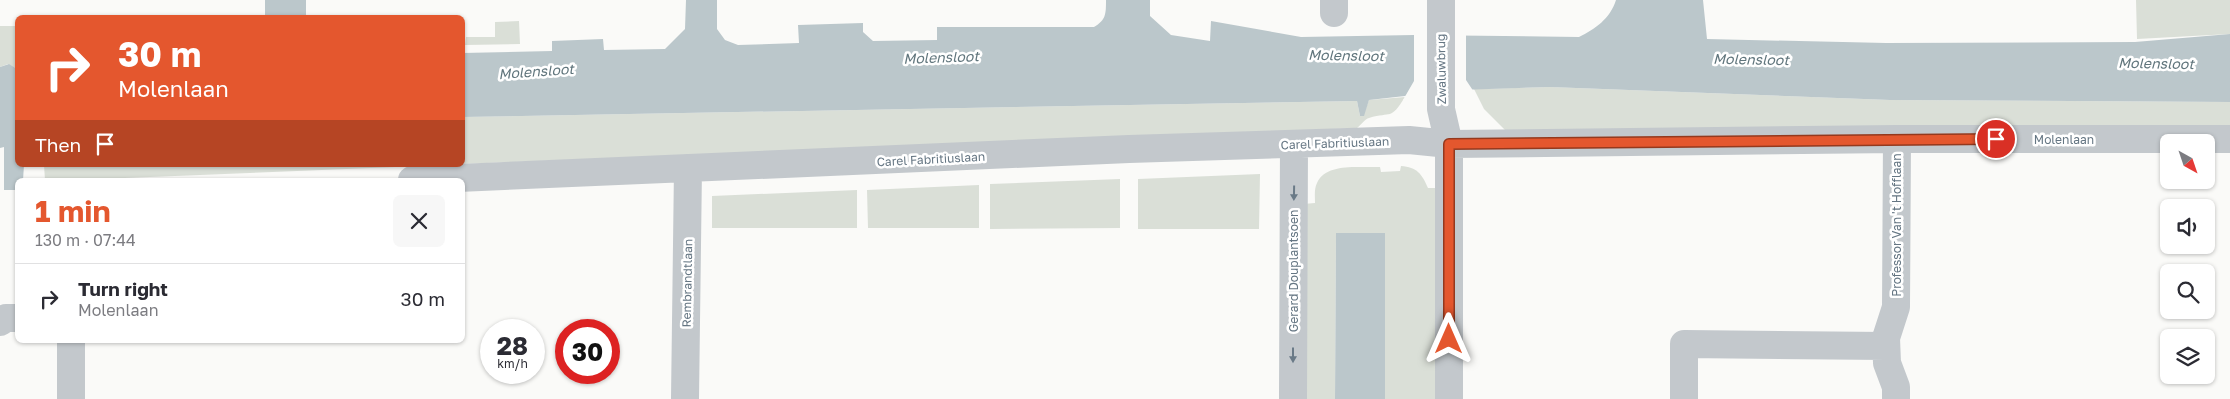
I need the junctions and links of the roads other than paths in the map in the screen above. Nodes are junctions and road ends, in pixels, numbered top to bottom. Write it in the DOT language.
graph roads {
  1 [pos="1440,12"];
  2 [pos="1897,139"];
  3 [pos="2230,139"];
  4 [pos="1294,144"];
  5 [pos="1449,144"];
  6 [pos="688,168"];
  7 [pos="458,178"];
  8 [pos="15,318"];
  9 [pos="0,322"];
  10 [pos="71,343"];
  11 [pos="1886,346"];
  12 [pos="71,399"];
  13 [pos="685,399"];
  14 [pos="1293,399"];
  15 [pos="1449,399"];
  16 [pos="1684,399"];
  17 [pos="1896,399"];
  1 -- 5 [label="street, Zwaluwbrug"];
  2 -- 3 [label="street, Molenlaan"];
  2 -- 5 [label="street, Molenlaan"];
  2 -- 11 [label="street, Professor Van 't Hofflaan"];
  4 -- 5 [label="street, Carel Fabritiuslaan"];
  4 -- 6 [label="street, Carel Fabritiuslaan"];
  4 -- 14 [label="street, Gerard Douplantsoen, one-way"];
  5 -- 15 [label="street, Zwaluwbrug"];
  6 -- 7 [label="street, Carel Fabritiuslaan"];
  6 -- 13 [label="street, Rembrandtlaan"];
  8 -- 9 [label="street"];
  10 -- 12 [label="street"];
  11 -- 16 [label="street"];
  11 -- 17 [label="street, Professor Van 't Hofflaan"];
}
